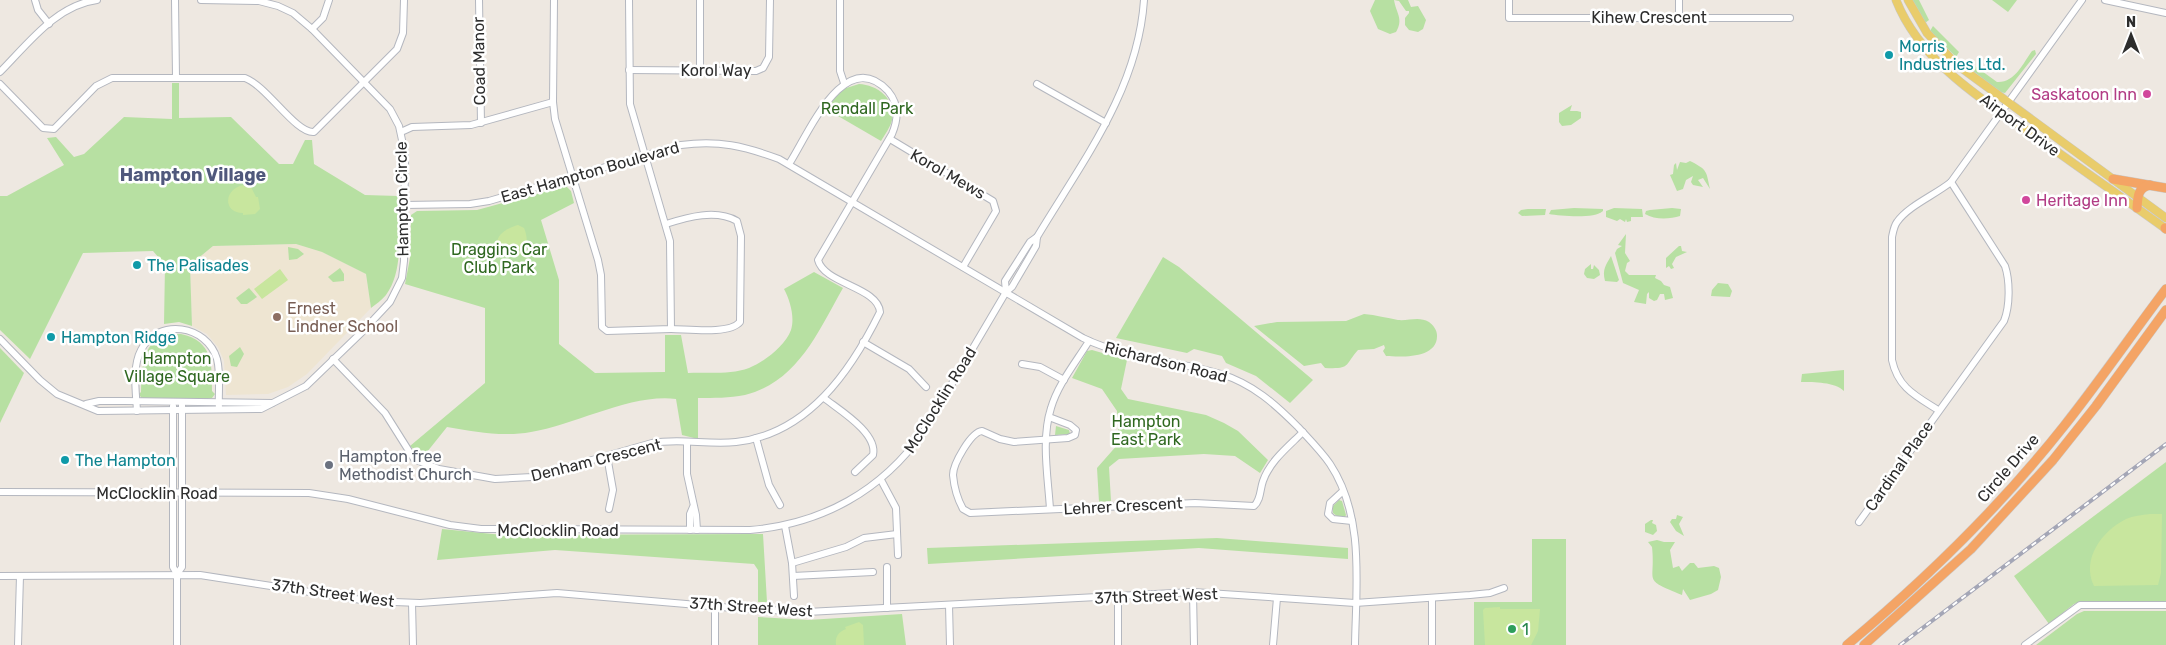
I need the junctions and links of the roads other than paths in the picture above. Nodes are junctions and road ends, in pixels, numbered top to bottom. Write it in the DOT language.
graph roads {
  1 [pos="35,0"];
  2 [pos="97,0"];
  3 [pos="175,0"];
  4 [pos="201,0"];
  5 [pos="329,0"];
  6 [pos="404,0"];
  7 [pos="479,0"];
  8 [pos="554,0"];
  9 [pos="629,0"];
  10 [pos="700,0"];
  11 [pos="770,0"];
  12 [pos="840,0"];
  13 [pos="1144,0"];
  14 [pos="1509,0"];
  15 [pos="1679,0"];
  16 [pos="1896,0"];
  17 [pos="1908,0"];
  18 [pos="2082,0"];
  19 [pos="2105,0"];
  20 [pos="2166,13"];
  21 [pos="1679,17"];
  22 [pos="1790,18"];
  23 [pos="48,24"];
  24 [pos="312,29"];
  25 [pos="629,70"];
  26 [pos="700,70"];
  27 [pos="0,72"];
  28 [pos="176,78"];
  29 [pos="365,82"];
  30 [pos="844,83"];
  31 [pos="0,84"];
  32 [pos="1037,84"];
  33 [pos="553,102"];
  34 [pos="2008,103"];
  35 [pos="2002,113"];
  36 [pos="481,123"];
  37 [pos="1106,123"];
  38 [pos="401,132"];
  39 [pos="890,139"];
  40 [pos="644,154"];
  41 [pos="789,164"];
  42 [pos="572,177"];
  43 [pos="2113,179"];
  44 [pos="1951,182"];
  45 [pos="2151,185"];
  46 [pos="2166,188"];
  47 [pos="2138,198"];
  48 [pos="852,202"];
  49 [pos="404,205"];
  50 [pos="2137,208"];
  51 [pos="666,224"];
  52 [pos="2166,226"];
  53 [pos="963,267"];
  54 [pos="2166,289"];
  55 [pos="1006,292"];
  56 [pos="2166,310"];
  57 [pos="671,329"];
  58 [pos="0,339"];
  59 [pos="1089,341"];
  60 [pos="863,342"];
  61 [pos="334,359"];
  62 [pos="1022,364"];
  63 [pos="1064,380"];
  64 [pos="926,386"];
  65 [pos="824,398"];
  66 [pos="136,402"];
  67 [pos="173,403"];
  68 [pos="182,403"];
  69 [pos="86,404"];
  70 [pos="218,406"];
  71 [pos="182,410"];
  72 [pos="1938,410"];
  73 [pos="137,411"];
  74 [pos="173,411"];
  75 [pos="1049,417"];
  76 [pos="1302,432"];
  77 [pos="756,438"];
  78 [pos="1047,440"];
  79 [pos="687,442"];
  80 [pos="607,456"];
  81 [pos="855,472"];
  82 [pos="881,480"];
  83 [pos="1344,491"];
  84 [pos="0,492"];
  85 [pos="173,493"];
  86 [pos="181,493"];
  87 [pos="780,505"];
  88 [pos="609,509"];
  89 [pos="1050,509"];
  90 [pos="1352,521"];
  91 [pos="1859,522"];
  92 [pos="785,526"];
  93 [pos="693,530"];
  94 [pos="897,534"];
  95 [pos="898,555"];
  96 [pos="792,563"];
  97 [pos="887,568"];
  98 [pos="873,572"];
  99 [pos="177,574"];
  100 [pos="0,576"];
  101 [pos="20,576"];
  102 [pos="793,576"];
  103 [pos="1504,588"];
  104 [pos="1193,592"];
  105 [pos="794,596"];
  106 [pos="1118,596"];
  107 [pos="1277,598"];
  108 [pos="1432,598"];
  109 [pos="412,603"];
  110 [pos="1355,603"];
  111 [pos="949,605"];
  112 [pos="2166,605"];
  113 [pos="715,606"];
  114 [pos="887,608"];
  115 [pos="18,645"];
  116 [pos="177,645"];
  117 [pos="413,645"];
  118 [pos="715,645"];
  119 [pos="950,645"];
  120 [pos="1118,645"];
  121 [pos="1194,645"];
  122 [pos="1273,645"];
  123 [pos="1355,645"];
  124 [pos="1432,645"];
  125 [pos="1847,645"];
  126 [pos="1864,645"];
  127 [pos="2025,645"];
  1 -- 23 [label="street"];
  2 -- 23 [label="street"];
  3 -- 28 [label="street"];
  4 -- 24 [label="street, Hampton Circle"];
  5 -- 24 [label="street"];
  6 -- 29 [label="street"];
  7 -- 36 [label="street, Coad Manor"];
  8 -- 33 [label="street"];
  9 -- 25 [label="street"];
  10 -- 26 [label="street"];
  11 -- 26 [label="street, Korol Way"];
  12 -- 30 [label="street"];
  13 -- 37 [label="street, McClocklin Road"];
  14 -- 21 [label="street, Kihew Crescent"];
  15 -- 21 [label="street"];
  16 -- 35 [label="main road, Airport Drive"];
  17 -- 34 [label="main road, Airport Drive"];
  18 -- 34 [label="street"];
  19 -- 20 [label="street"];
  21 -- 22 [label="street, Kihew Crescent"];
  23 -- 27 [label="street"];
  24 -- 29 [label="street, Hampton Circle"];
  25 -- 26 [label="street, Korol Way"];
  25 -- 40 [label="street"];
  28 -- 29 [label="street"];
  28 -- 31 [label="street"];
  29 -- 38 [label="street, Hampton Circle"];
  30 -- 39 [label="street"];
  30 -- 41 [label="street"];
  32 -- 37 [label="street"];
  33 -- 36 [label="street"];
  33 -- 42 [label="street"];
  34 -- 35 [label="street"];
  34 -- 43 [label="main road, Airport Drive"];
  35 -- 44 [label="street"];
  35 -- 50 [label="main road, Airport Drive"];
  36 -- 38 [label="street"];
  37 -- 55 [label="street, McClocklin Road"];
  38 -- 49 [label="street, Hampton Circle"];
  39 -- 48 [label="street"];
  39 -- 53 [label="street, Korol Mews"];
  40 -- 41 [label="street, East Hampton Boulevard"];
  40 -- 42 [label="street, East Hampton Boulevard"];
  40 -- 51 [label="street"];
  41 -- 48 [label="street, East Hampton Boulevard"];
  42 -- 49 [label="street, East Hampton Boulevard"];
  42 -- 57 [label="street"];
  43 -- 45 [label="highway"];
  43 -- 47 [label="main road, Airport Drive"];
  44 -- 72 [label="street, Cardinal Place"];
  44 -- 72 [label="street"];
  45 -- 46 [label="highway"];
  45 -- 47 [label="highway"];
  47 -- 50 [label="highway"];
  47 -- 52 [label="main road, Airport Drive"];
  48 -- 53 [label="street, East Hampton Boulevard"];
  48 -- 60 [label="street, Denham Crescent"];
  49 -- 61 [label="street, Hampton Circle"];
  50 -- 52 [label="main road, Airport Drive"];
  51 -- 57 [label="street"];
  51 -- 57 [label="street"];
  53 -- 55 [label="street, East Hampton Boulevard"];
  54 -- 125 [label="highway, Circle Drive"];
  55 -- 59 [label="street, Richardson Road"];
  55 -- 82 [label="street, McClocklin Road"];
  56 -- 126 [label="highway, Circle Drive"];
  58 -- 69 [label="street, Hampton Circle"];
  59 -- 63 [label="street, Lehrer Crescent"];
  59 -- 76 [label="street, Richardson Road"];
  60 -- 64 [label="street"];
  60 -- 65 [label="street, Denham Crescent"];
  61 -- 70 [label="street, Hampton Circle"];
  61 -- 80 [label="street, Denham Crescent"];
  62 -- 63 [label="street"];
  63 -- 75 [label="street, Lehrer Crescent"];
  65 -- 77 [label="street, Denham Crescent"];
  65 -- 81 [label="street"];
  66 -- 67 [label="street, Hampton Circle"];
  66 -- 69 [label="street, Hampton Circle"];
  66 -- 70 [label="street"];
  66 -- 73 [label="street"];
  67 -- 68 [label="street, Hampton Circle"];
  67 -- 74 [label="street"];
  68 -- 70 [label="street, Hampton Circle"];
  68 -- 71 [label="street"];
  69 -- 73 [label="street, Hampton Circle"];
  70 -- 71 [label="street, Hampton Circle"];
  71 -- 74 [label="street, Hampton Circle"];
  71 -- 86 [label="street"];
  72 -- 91 [label="street, Cardinal Place"];
  73 -- 74 [label="street, Hampton Circle"];
  74 -- 85 [label="street"];
  75 -- 78 [label="street, Lehrer Crescent"];
  75 -- 78 [label="street"];
  76 -- 83 [label="street, Richardson Road"];
  76 -- 89 [label="street, Lehrer Crescent"];
  77 -- 79 [label="street, Denham Crescent"];
  77 -- 87 [label="street"];
  78 -- 89 [label="street, Lehrer Crescent"];
  78 -- 89 [label="street"];
  79 -- 80 [label="street, Denham Crescent"];
  79 -- 93 [label="street"];
  80 -- 88 [label="street"];
  82 -- 92 [label="street, McClocklin Road"];
  82 -- 94 [label="street"];
  83 -- 90 [label="street, Richardson Road"];
  83 -- 90 [label="street"];
  84 -- 85 [label="street, McClocklin Road"];
  85 -- 86 [label="street, McClocklin Road"];
  85 -- 99 [label="street"];
  86 -- 93 [label="street, McClocklin Road"];
  86 -- 99 [label="street"];
  90 -- 110 [label="street, Richardson Road"];
  92 -- 93 [label="street, McClocklin Road"];
  92 -- 96 [label="street"];
  94 -- 95 [label="street"];
  94 -- 96 [label="street"];
  96 -- 102 [label="street"];
  97 -- 114 [label="street"];
  98 -- 102 [label="street"];
  99 -- 101 [label="street, 37th Street West"];
  99 -- 109 [label="street, 37th Street West"];
  99 -- 116 [label="street"];
  100 -- 101 [label="street, 37th Street West"];
  101 -- 115 [label="street"];
  102 -- 105 [label="street"];
  103 -- 108 [label="street, 37th Street West"];
  104 -- 106 [label="street, 37th Street West"];
  104 -- 107 [label="street, 37th Street West"];
  104 -- 121 [label="street"];
  106 -- 111 [label="street, 37th Street West"];
  106 -- 120 [label="street"];
  107 -- 110 [label="street, 37th Street West"];
  107 -- 122 [label="street"];
  108 -- 110 [label="street, 37th Street West"];
  108 -- 124 [label="street"];
  109 -- 113 [label="street, 37th Street West"];
  109 -- 117 [label="street"];
  110 -- 123 [label="street, Richardson Road"];
  111 -- 114 [label="street, 37th Street West"];
  111 -- 119 [label="street"];
  112 -- 127 [label="street"];
  113 -- 114 [label="street, 37th Street West"];
  113 -- 118 [label="street"];
}
